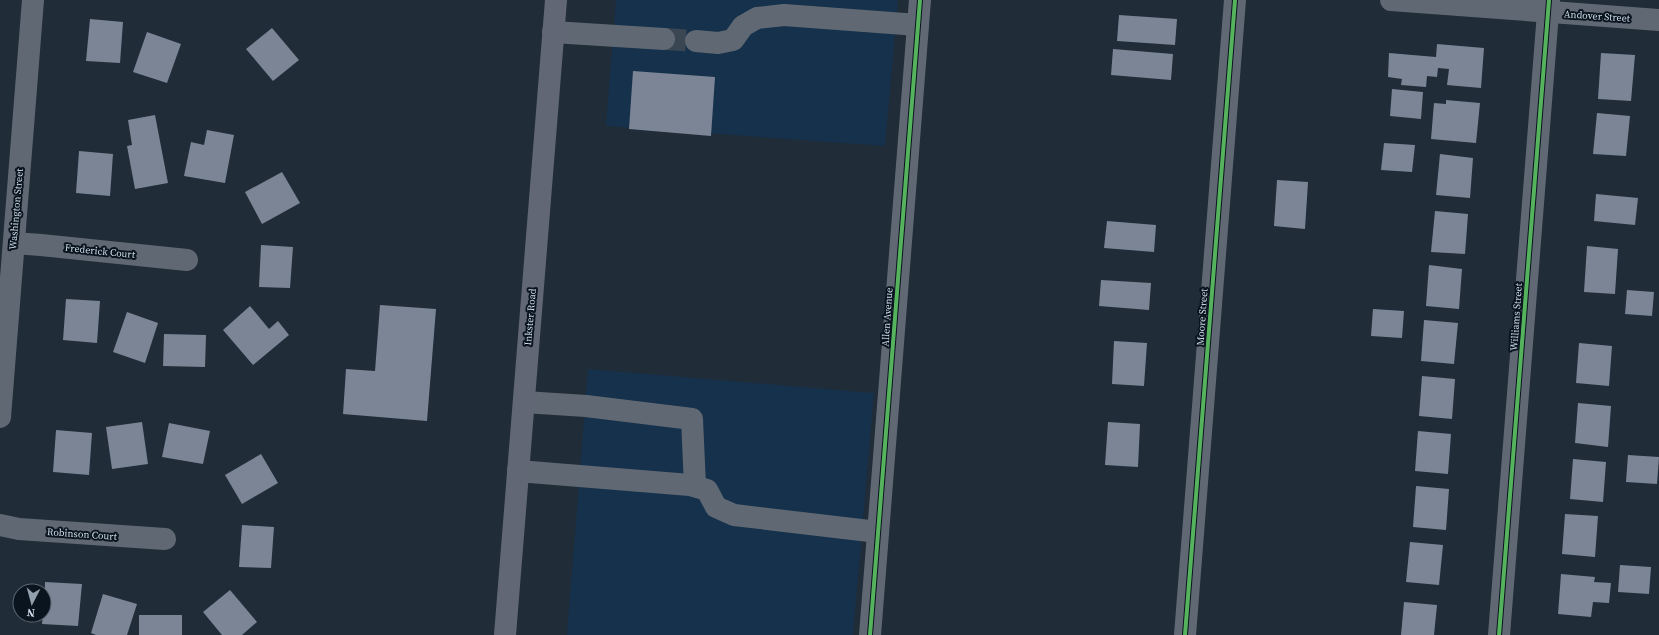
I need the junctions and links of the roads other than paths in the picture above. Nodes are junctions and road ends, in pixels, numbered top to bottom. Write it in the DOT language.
graph roads {
  1 [pos="33,0"];
  2 [pos="556,0"];
  3 [pos="920,0"];
  4 [pos="1235,0"];
  5 [pos="1391,0"];
  6 [pos="1549,6"];
  7 [pos="1659,20"];
  8 [pos="918,25"];
  9 [pos="553,32"];
  10 [pos="664,39"];
  11 [pos="696,41"];
  12 [pos="14,243"];
  13 [pos="187,260"];
  14 [pos="524,402"];
  15 [pos="0,417"];
  16 [pos="518,471"];
  17 [pos="695,486"];
  18 [pos="0,524"];
  19 [pos="878,532"];
  20 [pos="165,540"];
  21 [pos="505,635"];
  22 [pos="870,635"];
  23 [pos="1185,635"];
  24 [pos="1500,635"];
  1 -- 12 [label="street, Washington Street"];
  2 -- 9 [label="main road, Inkster Road"];
  3 -- 8 [label="street, Allen Avenue"];
  4 -- 23 [label="street, Moore Street"];
  5 -- 6 [label="street, Andover Street"];
  6 -- 7 [label="street, Andover Street"];
  6 -- 24 [label="street, Williams Street"];
  8 -- 11 [label="street"];
  8 -- 19 [label="street, Allen Avenue"];
  9 -- 10 [label="street"];
  9 -- 14 [label="main road, Inkster Road"];
  12 -- 13 [label="street, Frederick Court"];
  12 -- 15 [label="street, Washington Street"];
  14 -- 16 [label="main road, Inkster Road"];
  14 -- 17 [label="street"];
  16 -- 17 [label="street"];
  16 -- 21 [label="main road, Inkster Road"];
  17 -- 19 [label="street"];
  18 -- 20 [label="street, Robinson Court"];
  19 -- 22 [label="street, Allen Avenue"];
}
